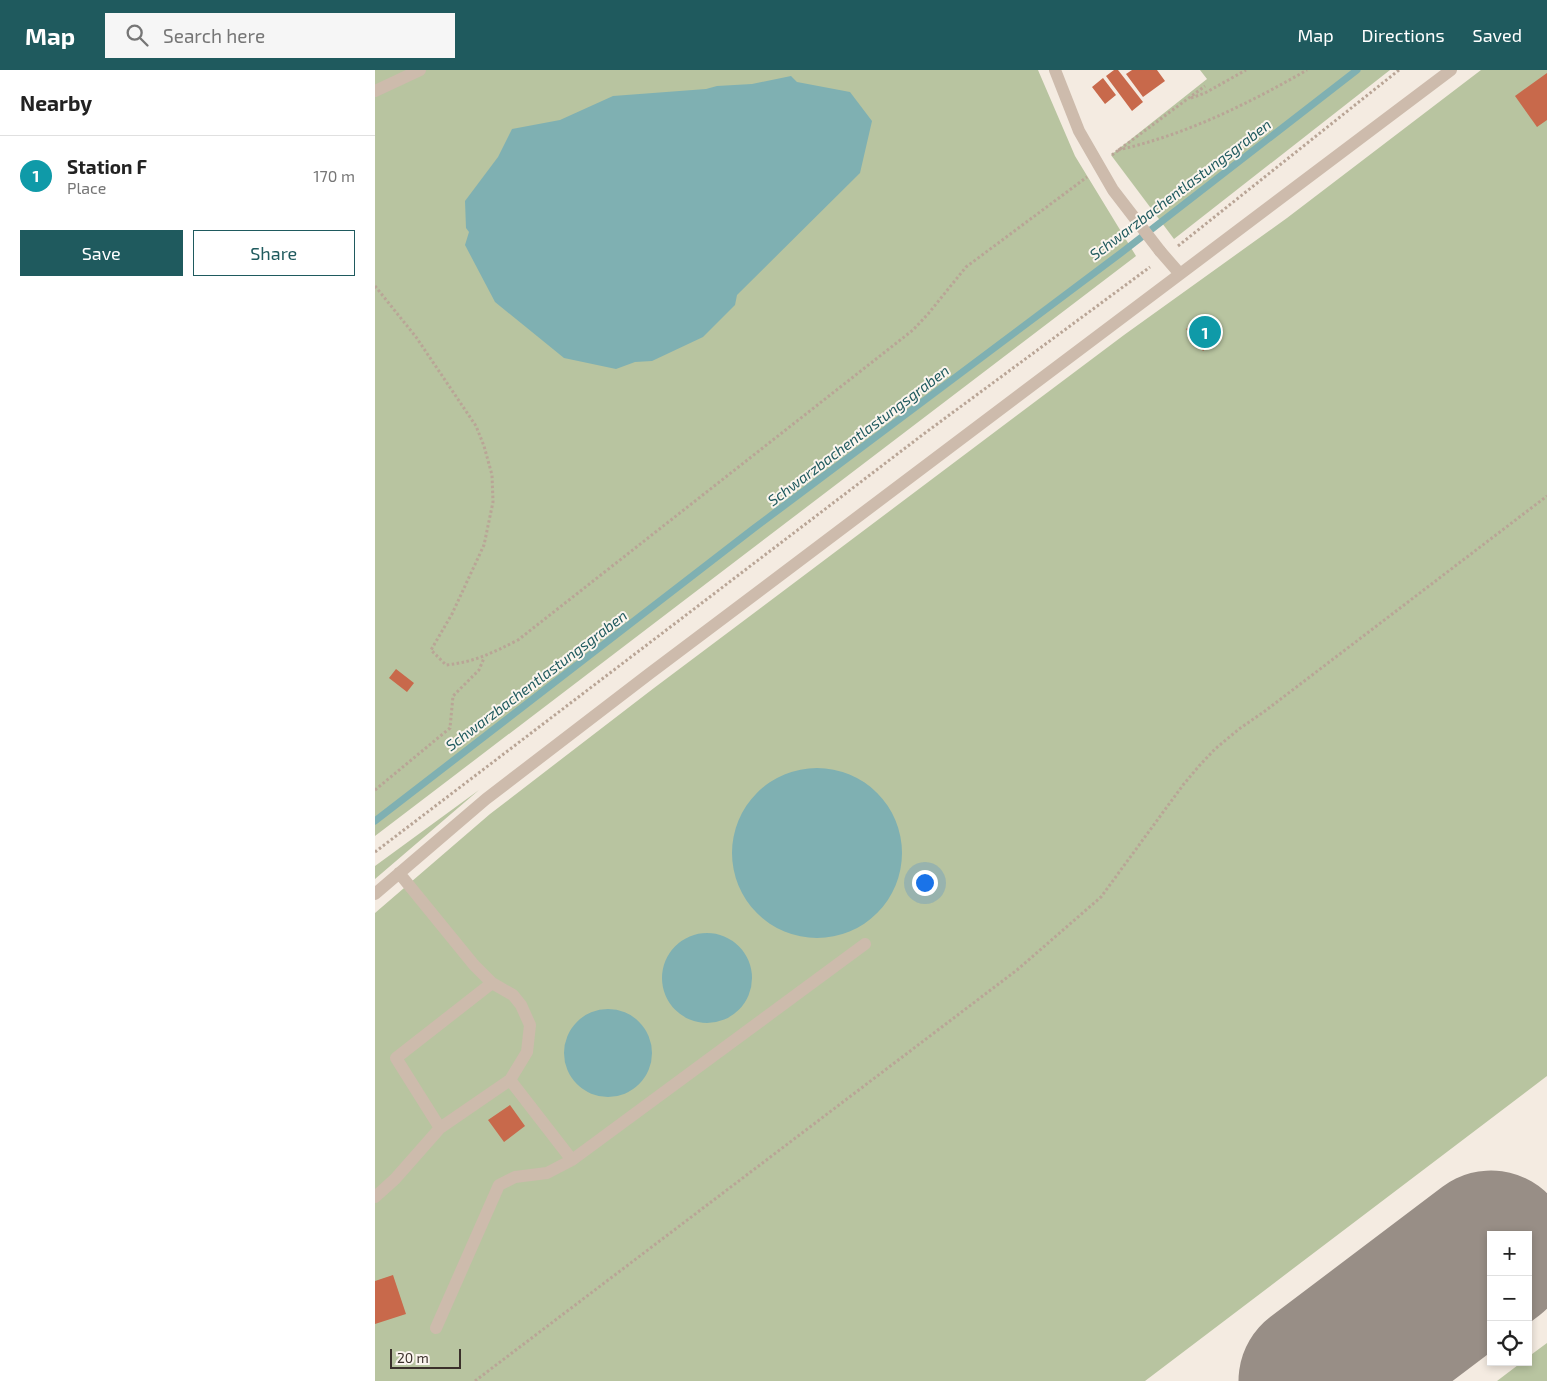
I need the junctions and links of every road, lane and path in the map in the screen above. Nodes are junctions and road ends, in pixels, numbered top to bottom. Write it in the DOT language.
graph roads {
  1 [pos="420,70"];
  2 [pos="1055,70"];
  3 [pos="1245,70"];
  4 [pos="1307,70"];
  5 [pos="1399,70"];
  6 [pos="1451,70"];
  7 [pos="1205,86"];
  8 [pos="375,91"];
  9 [pos="1185,100"];
  10 [pos="1116,151"];
  11 [pos="1100,168"];
  12 [pos="1163,253"];
  13 [pos="1180,274"];
  14 [pos="375,286"];
  15 [pos="1547,496"];
  16 [pos="484,657"];
  17 [pos="375,790"];
  18 [pos="375,852"];
  19 [pos="399,873"];
  20 [pos="375,894"];
  21 [pos="865,944"];
  22 [pos="492,983"];
  23 [pos="510,1080"];
  24 [pos="440,1128"];
  25 [pos="572,1160"];
  26 [pos="375,1197"];
  27 [pos="436,1328"];
  28 [pos="475,1381"];
  1 -- 8 [label="street"];
  2 -- 11 [label="street"];
  3 -- 9 [label="path"];
  4 -- 10 [label="path"];
  5 -- 12 [label="path"];
  6 -- 13 [label="street"];
  7 -- 9 [label="path"];
  9 -- 10 [label="path"];
  10 -- 11 [label="path"];
  11 -- 12 [label="street"];
  11 -- 16 [label="path"];
  12 -- 13 [label="street"];
  12 -- 18 [label="path"];
  13 -- 19 [label="street"];
  14 -- 16 [label="path"];
  15 -- 28 [label="path"];
  16 -- 17 [label="path"];
  19 -- 20 [label="street"];
  19 -- 22 [label="street"];
  21 -- 25 [label="street"];
  22 -- 23 [label="street"];
  22 -- 24 [label="street"];
  23 -- 24 [label="street"];
  23 -- 25 [label="street"];
  24 -- 26 [label="street"];
  25 -- 27 [label="street"];
}
